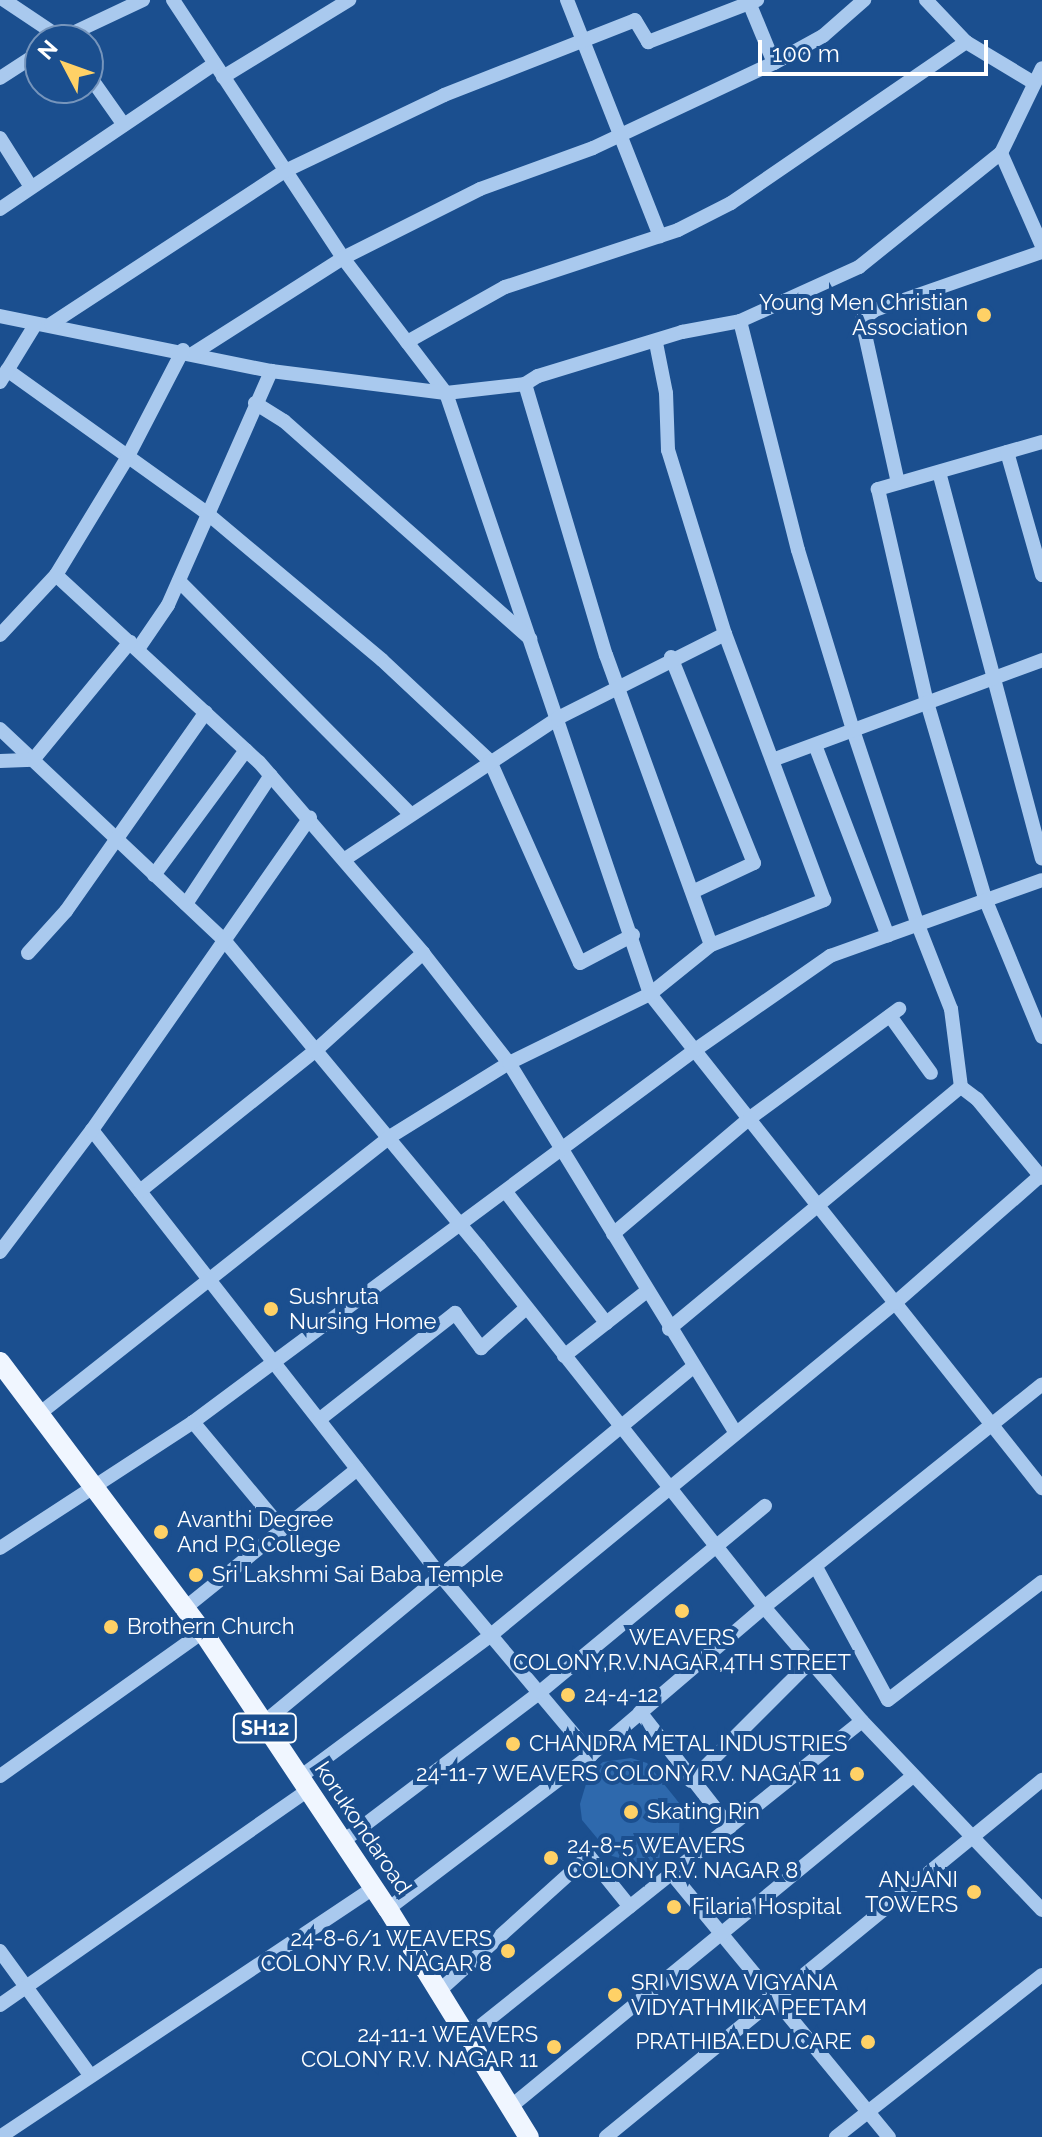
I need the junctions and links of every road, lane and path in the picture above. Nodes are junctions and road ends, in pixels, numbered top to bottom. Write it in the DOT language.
graph roads {
  1 [pos="4,0"];
  2 [pos="143,0"];
  3 [pos="173,0"];
  4 [pos="349,0"];
  5 [pos="567,0"];
  6 [pos="864,0"];
  7 [pos="926,0"];
  8 [pos="752,1"];
  9 [pos="40,24"];
  10 [pos="93,24"];
  11 [pos="580,38"];
  12 [pos="966,42"];
  13 [pos="24,62"];
  14 [pos="774,63"];
  15 [pos="1042,68"];
  16 [pos="218,70"];
  17 [pos="0,78"];
  18 [pos="1031,81"];
  19 [pos="104,97"];
  20 [pos="124,125"];
  21 [pos="621,135"];
  22 [pos="0,138"];
  23 [pos="1001,153"];
  24 [pos="285,171"];
  25 [pos="31,187"];
  26 [pos="0,209"];
  27 [pos="660,236"];
  28 [pos="1042,246"];
  29 [pos="1042,252"];
  30 [pos="343,258"];
  31 [pos="0,316"];
  32 [pos="740,321"];
  33 [pos="51,324"];
  34 [pos="35,325"];
  35 [pos="407,342"];
  36 [pos="656,343"];
  37 [pos="189,351"];
  38 [pos="271,371"];
  39 [pos="3,376"];
  40 [pos="525,384"];
  41 [pos="446,393"];
  42 [pos="255,403"];
  43 [pos="1042,442"];
  44 [pos="1007,452"];
  45 [pos="126,460"];
  46 [pos="939,472"];
  47 [pos="898,483"];
  48 [pos="208,514"];
  49 [pos="56,575"];
  50 [pos="1042,575"];
  51 [pos="179,581"];
  52 [pos="725,634"];
  53 [pos="0,635"];
  54 [pos="531,639"];
  55 [pos="134,645"];
  56 [pos="671,657"];
  57 [pos="1042,660"];
  58 [pos="991,679"];
  59 [pos="617,686"];
  60 [pos="926,699"];
  61 [pos="206,712"];
  62 [pos="558,718"];
  63 [pos="0,729"];
  64 [pos="853,730"];
  65 [pos="815,745"];
  66 [pos="246,750"];
  67 [pos="775,759"];
  68 [pos="33,760"];
  69 [pos="0,761"];
  70 [pos="490,761"];
  71 [pos="271,775"];
  72 [pos="410,814"];
  73 [pos="310,817"];
  74 [pos="114,837"];
  75 [pos="345,859"];
  76 [pos="1042,859"];
  77 [pos="154,875"];
  78 [pos="1042,880"];
  79 [pos="692,892"];
  80 [pos="986,901"];
  81 [pos="186,904"];
  82 [pos="918,925"];
  83 [pos="633,935"];
  84 [pos="888,936"];
  85 [pos="224,940"];
  86 [pos="711,945"];
  87 [pos="28,953"];
  88 [pos="423,953"];
  89 [pos="650,994"];
  90 [pos="1042,1037"];
  91 [pos="695,1050"];
  92 [pos="315,1051"];
  93 [pos="509,1063"];
  94 [pos="931,1073"];
  95 [pos="961,1087"];
  96 [pos="750,1118"];
  97 [pos="92,1130"];
  98 [pos="388,1138"];
  99 [pos="560,1153"];
  100 [pos="1041,1177"];
  101 [pos="140,1191"];
  102 [pos="506,1192"];
  103 [pos="814,1203"];
  104 [pos="461,1226"];
  105 [pos="613,1234"];
  106 [pos="0,1252"];
  107 [pos="209,1280"];
  108 [pos="647,1291"];
  109 [pos="895,1303"];
  110 [pos="526,1308"];
  111 [pos="606,1323"];
  112 [pos="669,1329"];
  113 [pos="564,1356"];
  114 [pos="275,1361"];
  115 [pos="0,1362"];
  116 [pos="693,1367"];
  117 [pos="1042,1384"];
  118 [pos="39,1414"];
  119 [pos="320,1419"];
  120 [pos="193,1422"];
  121 [pos="993,1425"];
  122 [pos="621,1428"];
  123 [pos="735,1432"];
  124 [pos="357,1469"];
  125 [pos="668,1487"];
  126 [pos="1042,1488"];
  127 [pos="92,1489"];
  128 [pos="765,1506"];
  129 [pos="282,1529"];
  130 [pos="0,1548"];
  131 [pos="717,1549"];
  132 [pos="816,1567"];
  133 [pos="441,1576"];
  134 [pos="1042,1582"];
  135 [pos="764,1607"];
  136 [pos="185,1608"];
  137 [pos="203,1632"];
  138 [pos="491,1635"];
  139 [pos="811,1661"];
  140 [pos="540,1692"];
  141 [pos="640,1712"];
  142 [pos="862,1721"];
  143 [pos="262,1724"];
  144 [pos="591,1755"];
  145 [pos="0,1776"];
  146 [pos="913,1776"];
  147 [pos="1042,1780"];
  148 [pos="691,1781"];
  149 [pos="304,1784"];
  150 [pos="730,1827"];
  151 [pos="970,1837"];
  152 [pos="342,1842"];
  153 [pos="672,1874"];
  154 [pos="374,1888"];
  155 [pos="630,1907"];
  156 [pos="388,1909"];
  157 [pos="1042,1910"];
  158 [pos="721,1933"];
  159 [pos="0,1951"];
  160 [pos="1042,1975"];
  161 [pos="26,1987"];
  162 [pos="439,1991"];
  163 [pos="774,1998"];
  164 [pos="0,2005"];
  165 [pos="468,2036"];
  166 [pos="90,2075"];
  167 [pos="509,2108"];
  168 [pos="869,2113"];
  169 [pos="0,2137"];
  170 [pos="529,2137"];
  171 [pos="606,2137"];
  172 [pos="836,2137"];
  173 [pos="889,2137"];
  1 -- 9 [label="street"];
  2 -- 10 [label="street"];
  3 -- 16 [label="street"];
  4 -- 16 [label="street"];
  5 -- 11 [label="street"];
  6 -- 14 [label="street"];
  7 -- 12 [label="street"];
  8 -- 11 [label="street"];
  8 -- 14 [label="street"];
  11 -- 21 [label="street"];
  11 -- 24 [label="street"];
  12 -- 18 [label="street"];
  12 -- 27 [label="street"];
  13 -- 17 [label="street"];
  14 -- 21 [label="street"];
  15 -- 18 [label="street"];
  16 -- 20 [label="street"];
  16 -- 24 [label="street"];
  18 -- 23 [label="street"];
  19 -- 20 [label="street"];
  20 -- 25 [label="street"];
  21 -- 27 [label="street"];
  21 -- 30 [label="street"];
  22 -- 25 [label="street"];
  23 -- 28 [label="street"];
  23 -- 32 [label="street"];
  24 -- 30 [label="street"];
  24 -- 33 [label="street"];
  25 -- 26 [label="street"];
  27 -- 35 [label="street"];
  29 -- 47 [label="street"];
  30 -- 35 [label="street"];
  30 -- 37 [label="street"];
  31 -- 34 [label="street"];
  32 -- 36 [label="street"];
  32 -- 64 [label="street"];
  33 -- 34 [label="street"];
  33 -- 37 [label="street"];
  34 -- 39 [label="street"];
  35 -- 41 [label="street"];
  36 -- 40 [label="street"];
  36 -- 52 [label="street"];
  37 -- 38 [label="street"];
  37 -- 45 [label="street"];
  38 -- 41 [label="street"];
  38 -- 42 [label="street"];
  39 -- 45 [label="street"];
  40 -- 41 [label="street"];
  40 -- 59 [label="street"];
  41 -- 54 [label="street"];
  42 -- 48 [label="street"];
  42 -- 54 [label="street"];
  43 -- 44 [label="street"];
  44 -- 46 [label="street"];
  44 -- 50 [label="street"];
  45 -- 48 [label="street"];
  45 -- 49 [label="street"];
  46 -- 47 [label="street"];
  46 -- 58 [label="street"];
  47 -- 60 [label="street"];
  48 -- 51 [label="street"];
  48 -- 70 [label="street"];
  49 -- 53 [label="street"];
  49 -- 55 [label="street"];
  51 -- 55 [label="street"];
  51 -- 72 [label="street"];
  52 -- 56 [label="street"];
  52 -- 67 [label="street"];
  54 -- 62 [label="street"];
  55 -- 61 [label="street"];
  55 -- 68 [label="street"];
  56 -- 59 [label="street"];
  56 -- 79 [label="street"];
  57 -- 58 [label="street"];
  58 -- 60 [label="street"];
  58 -- 76 [label="street"];
  59 -- 62 [label="street"];
  59 -- 79 [label="street"];
  60 -- 64 [label="street"];
  60 -- 80 [label="street"];
  61 -- 66 [label="street"];
  61 -- 74 [label="street"];
  62 -- 70 [label="street"];
  62 -- 83 [label="street"];
  63 -- 68 [label="street"];
  64 -- 65 [label="street"];
  64 -- 82 [label="street"];
  65 -- 67 [label="street"];
  65 -- 84 [label="street"];
  66 -- 71 [label="street"];
  66 -- 77 [label="street"];
  67 -- 86 [label="street"];
  68 -- 69 [label="street"];
  68 -- 74 [label="street"];
  70 -- 72 [label="street"];
  70 -- 83 [label="street"];
  71 -- 73 [label="street"];
  71 -- 81 [label="street"];
  72 -- 75 [label="street"];
  73 -- 75 [label="street"];
  73 -- 85 [label="street"];
  74 -- 77 [label="street"];
  74 -- 87 [label="street"];
  75 -- 88 [label="street"];
  77 -- 81 [label="street"];
  78 -- 80 [label="street"];
  79 -- 86 [label="street"];
  80 -- 82 [label="street"];
  80 -- 90 [label="street"];
  81 -- 85 [label="street"];
  82 -- 84 [label="street"];
  82 -- 95 [label="street"];
  83 -- 89 [label="street"];
  84 -- 91 [label="street"];
  85 -- 92 [label="street"];
  85 -- 97 [label="street"];
  86 -- 89 [label="street"];
  88 -- 92 [label="street"];
  88 -- 93 [label="street"];
  89 -- 91 [label="street"];
  89 -- 93 [label="street"];
  91 -- 96 [label="street"];
  91 -- 99 [label="street"];
  92 -- 98 [label="street"];
  92 -- 101 [label="street"];
  93 -- 98 [label="street"];
  93 -- 99 [label="street"];
  94 -- 96 [label="street"];
  95 -- 100 [label="street"];
  95 -- 103 [label="street"];
  96 -- 103 [label="street"];
  96 -- 105 [label="street"];
  97 -- 101 [label="street"];
  97 -- 106 [label="street"];
  98 -- 104 [label="street"];
  98 -- 107 [label="street"];
  99 -- 102 [label="street"];
  99 -- 105 [label="street"];
  100 -- 109 [label="street"];
  101 -- 107 [label="street"];
  102 -- 104 [label="street"];
  102 -- 111 [label="street"];
  103 -- 109 [label="street"];
  103 -- 112 [label="street"];
  104 -- 110 [label="street"];
  104 -- 114 [label="street"];
  105 -- 108 [label="street"];
  107 -- 114 [label="street"];
  107 -- 118 [label="street"];
  108 -- 111 [label="street"];
  108 -- 112 [label="street"];
  109 -- 121 [label="street"];
  109 -- 123 [label="street"];
  110 -- 113 [label="street"];
  110 -- 119 [label="street"];
  111 -- 113 [label="street"];
  112 -- 116 [label="street"];
  113 -- 122 [label="street"];
  114 -- 119 [label="street"];
  114 -- 120 [label="street"];
  115 -- 118 [label="main road, korukondaroad / SH12"];
  116 -- 122 [label="street"];
  116 -- 123 [label="street"];
  117 -- 121 [label="street"];
  118 -- 127 [label="main road, korukondaroad / SH12"];
  119 -- 124 [label="street"];
  120 -- 127 [label="street"];
  120 -- 129 [label="street"];
  121 -- 126 [label="street"];
  121 -- 132 [label="street"];
  122 -- 125 [label="street"];
  122 -- 133 [label="street"];
  123 -- 125 [label="street"];
  124 -- 129 [label="street"];
  124 -- 133 [label="street"];
  125 -- 131 [label="street"];
  125 -- 138 [label="street"];
  127 -- 130 [label="street"];
  127 -- 136 [label="main road, korukondaroad / SH12"];
  128 -- 131 [label="street"];
  129 -- 136 [label="street"];
  131 -- 135 [label="street"];
  131 -- 140 [label="street"];
  132 -- 134 [label="street"];
  132 -- 135 [label="street"];
  133 -- 138 [label="street"];
  133 -- 143 [label="street"];
  135 -- 139 [label="street"];
  135 -- 141 [label="street"];
  136 -- 137 [label="main road, korukondaroad / SH12"];
  137 -- 143 [label="main road, korukondaroad / SH12"];
  137 -- 145 [label="street"];
  138 -- 140 [label="street"];
  138 -- 149 [label="street"];
  139 -- 142 [label="street"];
  139 -- 148 [label="street"];
  140 -- 144 [label="street"];
  140 -- 152 [label="street"];
  141 -- 144 [label="street"];
  141 -- 148 [label="street"];
  142 -- 146 [label="street"];
  142 -- 150 [label="street"];
  143 -- 149 [label="main road, korukondaroad / SH12"];
  144 -- 156 [label="street"];
  146 -- 151 [label="street"];
  146 -- 158 [label="street"];
  147 -- 151 [label="street"];
  148 -- 150 [label="street"];
  149 -- 152 [label="main road, korukondaroad / SH12"];
  149 -- 161 [label="street"];
  150 -- 153 [label="street"];
  151 -- 157 [label="street"];
  151 -- 163 [label="street"];
  152 -- 154 [label="main road, korukondaroad / SH12"];
  153 -- 155 [label="street"];
  153 -- 158 [label="street"];
  154 -- 156 [label="main road, korukondaroad / SH12"];
  154 -- 166 [label="street"];
  155 -- 162 [label="street"];
  155 -- 165 [label="street"];
  156 -- 162 [label="main road, korukondaroad / SH12"];
  158 -- 163 [label="street"];
  158 -- 167 [label="street"];
  159 -- 161 [label="street"];
  160 -- 168 [label="street"];
  161 -- 164 [label="street"];
  161 -- 166 [label="street"];
  162 -- 165 [label="main road, korukondaroad / SH12"];
  163 -- 168 [label="street"];
  163 -- 171 [label="street"];
  165 -- 167 [label="main road, korukondaroad / SH12"];
  166 -- 169 [label="street"];
  167 -- 170 [label="main road, korukondaroad / SH12"];
  168 -- 172 [label="street"];
  168 -- 173 [label="street"];
}
